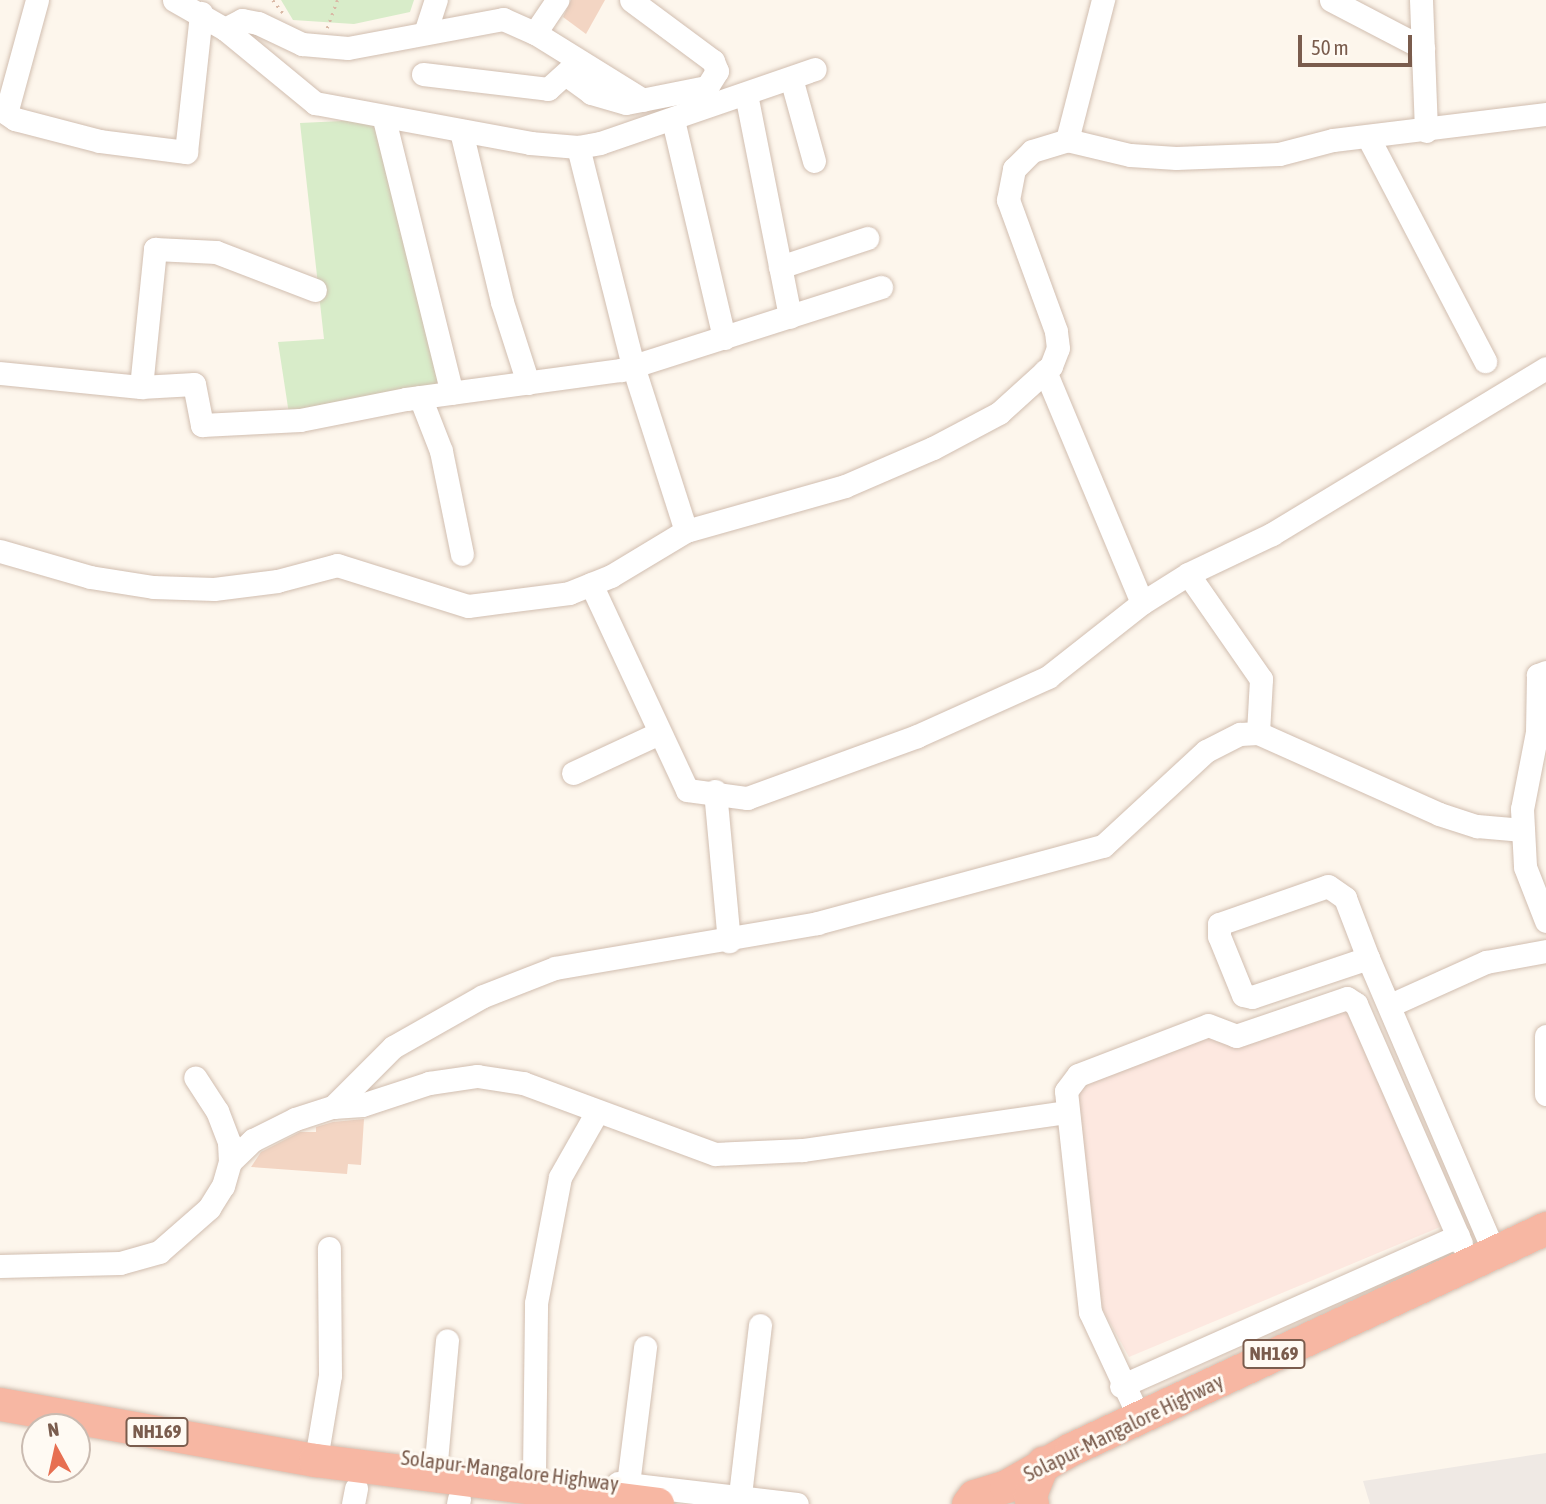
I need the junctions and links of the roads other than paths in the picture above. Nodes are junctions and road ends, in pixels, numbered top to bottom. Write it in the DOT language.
graph roads {
  1 [pos="37,0"];
  2 [pos="174,0"];
  3 [pos="436,0"];
  4 [pos="557,0"];
  5 [pos="631,0"];
  6 [pos="1103,0"];
  7 [pos="1331,0"];
  8 [pos="1421,0"];
  9 [pos="484,11"];
  10 [pos="201,13"];
  11 [pos="280,26"];
  12 [pos="225,29"];
  13 [pos="425,33"];
  14 [pos="535,33"];
  15 [pos="246,45"];
  16 [pos="1423,48"];
  17 [pos="573,69"];
  18 [pos="816,69"];
  19 [pos="423,74"];
  20 [pos="791,78"];
  21 [pos="746,94"];
  22 [pos="1546,114"];
  23 [pos="384,119"];
  24 [pos="673,120"];
  25 [pos="461,131"];
  26 [pos="1426,131"];
  27 [pos="1368,137"];
  28 [pos="1067,140"];
  29 [pos="578,147"];
  30 [pos="814,161"];
  31 [pos="867,238"];
  32 [pos="780,267"];
  33 [pos="881,287"];
  34 [pos="315,290"];
  35 [pos="790,317"];
  36 [pos="724,338"];
  37 [pos="1485,361"];
  38 [pos="633,366"];
  39 [pos="1546,369"];
  40 [pos="1045,371"];
  41 [pos="0,373"];
  42 [pos="528,383"];
  43 [pos="141,387"];
  44 [pos="452,393"];
  45 [pos="420,397"];
  46 [pos="686,531"];
  47 [pos="0,551"];
  48 [pos="462,554"];
  49 [pos="1188,573"];
  50 [pos="591,584"];
  51 [pos="1142,603"];
  52 [pos="1546,672"];
  53 [pos="1541,731"];
  54 [pos="659,733"];
  55 [pos="1258,733"];
  56 [pos="573,773"];
  57 [pos="715,791"];
  58 [pos="1523,830"];
  59 [pos="1546,921"];
  60 [pos="729,941"];
  61 [pos="1546,951"];
  62 [pos="1368,958"];
  63 [pos="1397,1002"];
  64 [pos="1546,1035"];
  65 [pos="195,1077"];
  66 [pos="1546,1094"];
  67 [pos="333,1107"];
  68 [pos="597,1112"];
  69 [pos="1059,1113"];
  70 [pos="230,1162"];
  71 [pos="1546,1228"];
  72 [pos="329,1248"];
  73 [pos="1494,1252"];
  74 [pos="0,1266"];
  75 [pos="760,1325"];
  76 [pos="447,1340"];
  77 [pos="645,1348"];
  78 [pos="1121,1386"];
  79 [pos="0,1404"];
  80 [pos="1139,1418"];
  81 [pos="0,1422"];
  82 [pos="21,1426"];
  83 [pos="91,1440"];
  84 [pos="317,1453"];
  85 [pos="436,1461"];
  86 [pos="534,1473"];
  87 [pos="628,1484"];
  88 [pos="740,1495"];
  89 [pos="355,1496"];
  90 [pos="1014,1498"];
  91 [pos="458,1501"];
  92 [pos="517,1504"];
  93 [pos="657,1504"];
  94 [pos="797,1504"];
  95 [pos="968,1504"];
  1 -- 10 [label="street"];
  2 -- 10 [label="street"];
  3 -- 13 [label="street"];
  4 -- 14 [label="street"];
  5 -- 17 [label="street"];
  6 -- 28 [label="street"];
  7 -- 16 [label="street"];
  8 -- 16 [label="street"];
  9 -- 13 [label="street"];
  9 -- 14 [label="street"];
  10 -- 12 [label="street"];
  11 -- 12 [label="street"];
  11 -- 13 [label="street"];
  11 -- 15 [label="street"];
  12 -- 15 [label="street"];
  14 -- 17 [label="street"];
  15 -- 23 [label="street"];
  16 -- 26 [label="street"];
  17 -- 19 [label="street"];
  18 -- 20 [label="street"];
  20 -- 21 [label="street"];
  20 -- 30 [label="street"];
  21 -- 24 [label="street"];
  21 -- 32 [label="street"];
  22 -- 26 [label="street"];
  23 -- 25 [label="street"];
  23 -- 44 [label="street"];
  24 -- 29 [label="street"];
  24 -- 36 [label="street"];
  25 -- 29 [label="street"];
  25 -- 42 [label="street"];
  26 -- 27 [label="street"];
  27 -- 28 [label="street"];
  27 -- 37 [label="street"];
  28 -- 40 [label="street"];
  29 -- 38 [label="street"];
  31 -- 32 [label="street"];
  32 -- 35 [label="street"];
  33 -- 35 [label="street"];
  34 -- 43 [label="street"];
  35 -- 36 [label="street"];
  36 -- 38 [label="street"];
  38 -- 42 [label="street"];
  38 -- 46 [label="street"];
  39 -- 49 [label="street"];
  40 -- 46 [label="street"];
  40 -- 51 [label="street"];
  41 -- 43 [label="street"];
  42 -- 44 [label="street"];
  43 -- 45 [label="street"];
  44 -- 45 [label="street"];
  45 -- 48 [label="street"];
  46 -- 50 [label="street"];
  47 -- 50 [label="street"];
  49 -- 51 [label="street"];
  49 -- 55 [label="street"];
  50 -- 54 [label="street"];
  51 -- 57 [label="street"];
  52 -- 53 [label="street"];
  53 -- 58 [label="street"];
  54 -- 56 [label="street"];
  54 -- 57 [label="street"];
  55 -- 58 [label="street"];
  55 -- 60 [label="street"];
  57 -- 60 [label="street"];
  58 -- 59 [label="street"];
  60 -- 67 [label="street"];
  61 -- 63 [label="street"];
  62 -- 62 [label="street"];
  62 -- 73 [label="street"];
  64 -- 66 [label="street"];
  65 -- 70 [label="street"];
  67 -- 68 [label="street"];
  67 -- 70 [label="street"];
  68 -- 69 [label="street"];
  68 -- 86 [label="street"];
  70 -- 74 [label="street"];
  71 -- 73 [label="highway, Solapur-Mangalore Highway / NH169"];
  72 -- 84 [label="street"];
  73 -- 80 [label="highway, Solapur-Mangalore Highway / NH169"];
  75 -- 88 [label="street"];
  76 -- 85 [label="street"];
  77 -- 87 [label="street"];
  78 -- 78 [label="street"];
  78 -- 80 [label="street"];
  79 -- 84 [label="highway, NH169"];
  80 -- 90 [label="highway, Solapur-Mangalore Highway / NH169"];
  81 -- 82 [label="highway"];
  83 -- 89 [label="highway, NH169"];
  84 -- 85 [label="street, Solapur-Mangalore Highway"];
  84 -- 93 [label="highway"];
  85 -- 86 [label="street, Solapur-Mangalore Highway"];
  86 -- 87 [label="street, Solapur-Mangalore Highway"];
  87 -- 88 [label="street, Solapur-Mangalore Highway"];
  88 -- 94 [label="street, Solapur-Mangalore Highway"];
  89 -- 91 [label="highway, NH169"];
  90 -- 95 [label="highway, Solapur-Mangalore Highway / NH169"];
  91 -- 92 [label="highway, NH169"];
}
